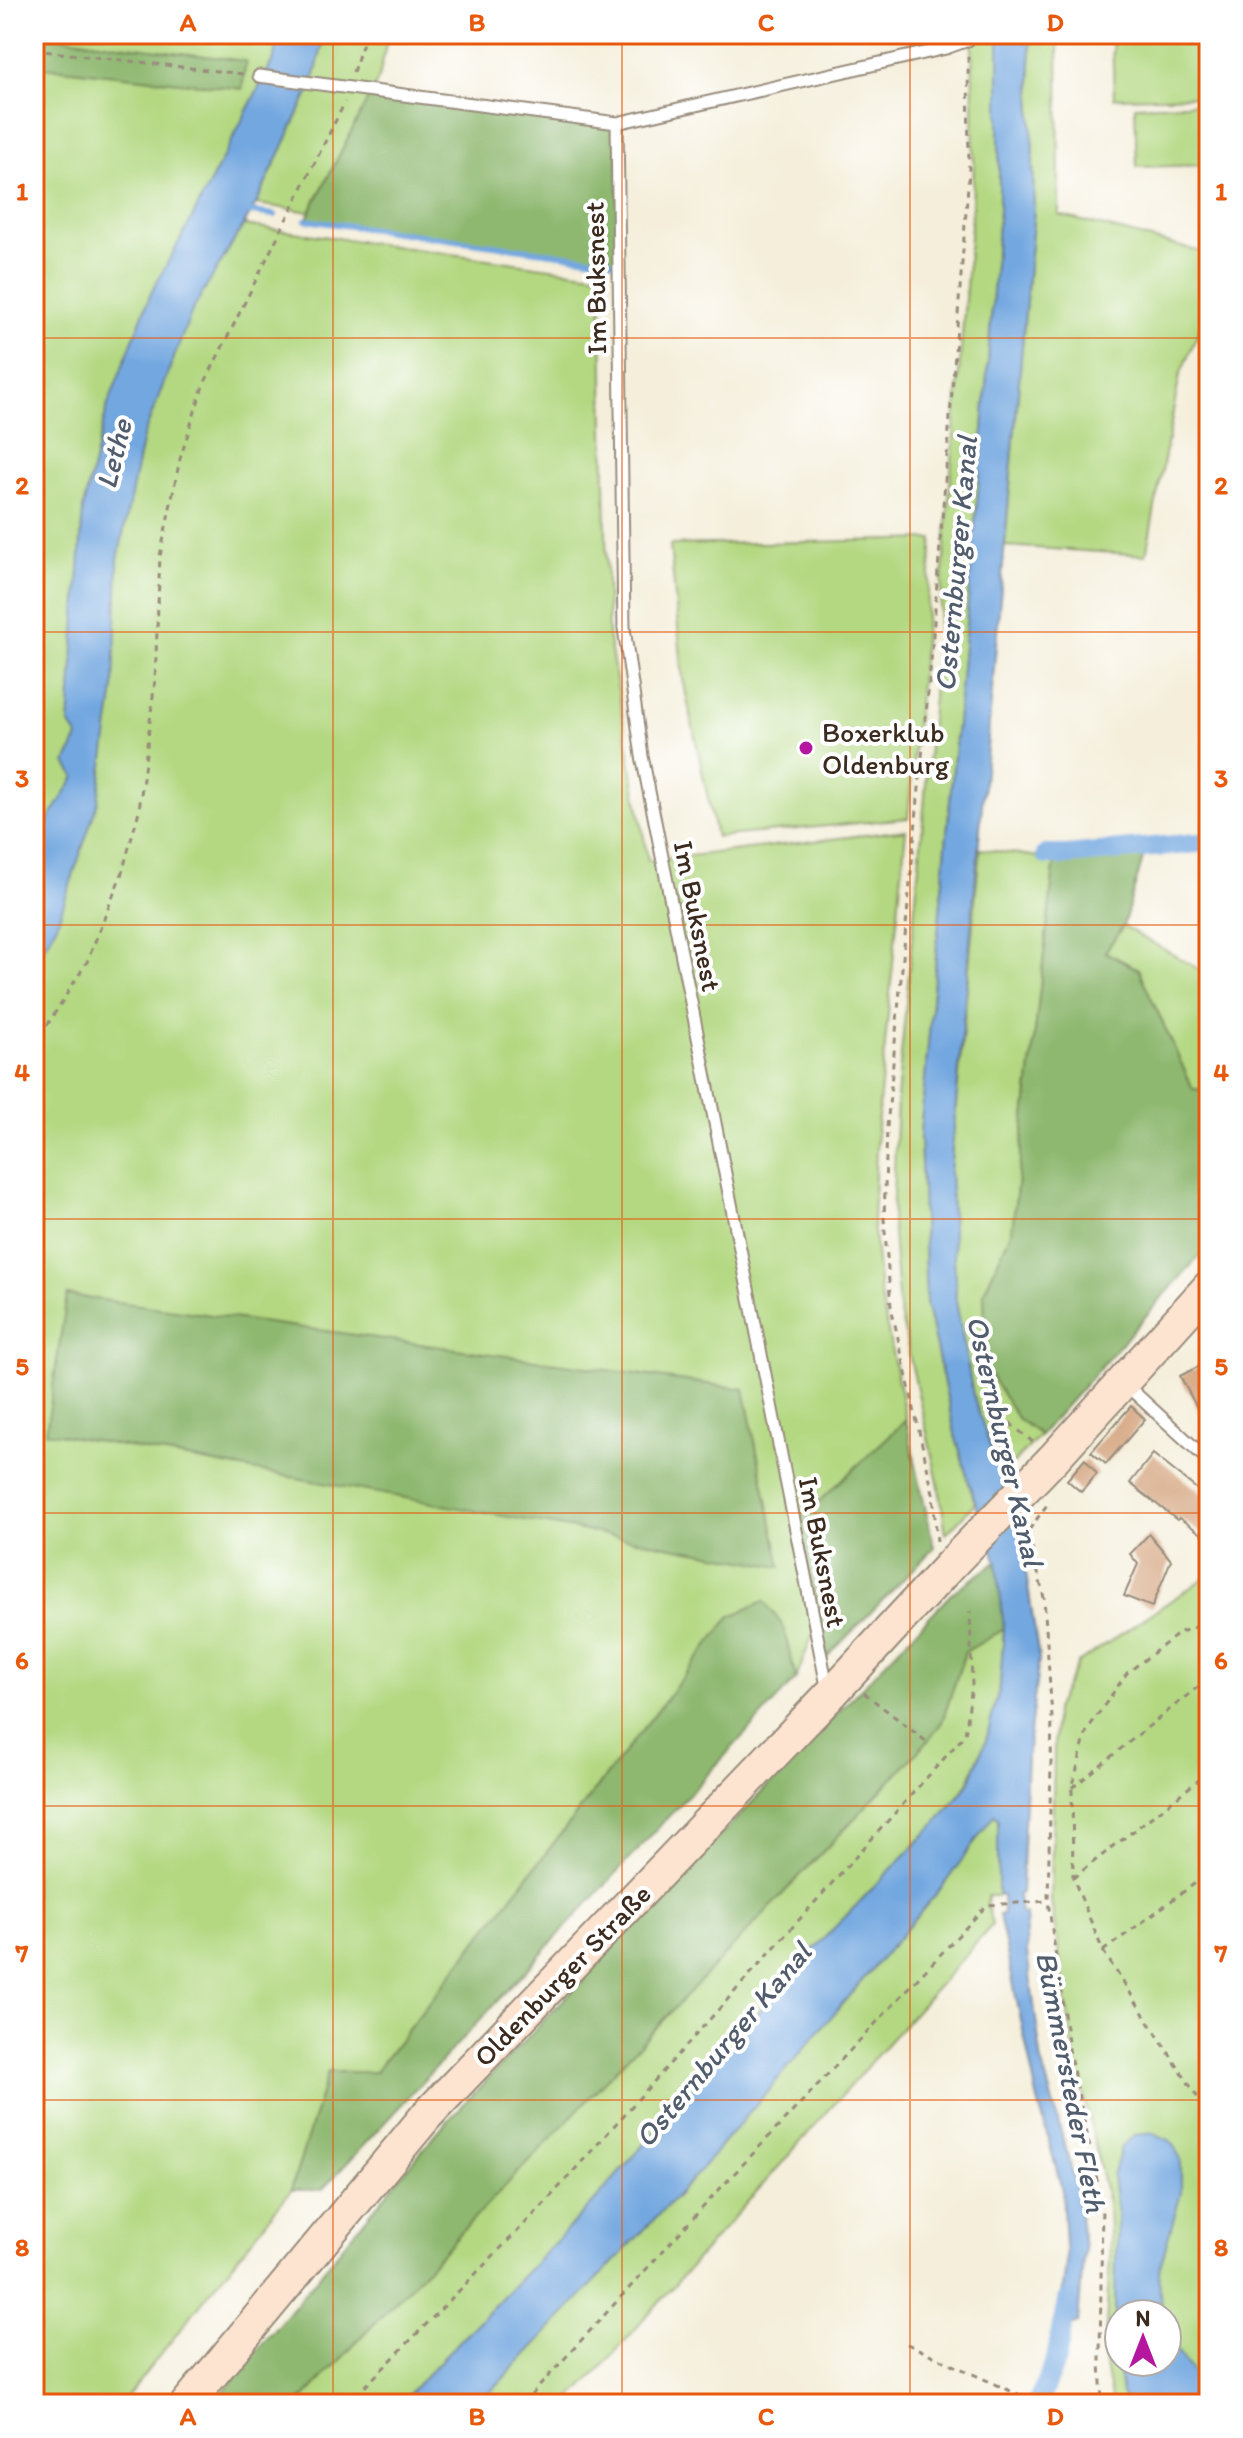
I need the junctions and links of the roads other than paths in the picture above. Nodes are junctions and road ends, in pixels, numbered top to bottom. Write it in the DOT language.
graph roads {
  1 [pos="968,40"];
  2 [pos="259,76"];
  3 [pos="617,123"];
  4 [pos="1209,1287"];
  5 [pos="1124,1383"];
  6 [pos="1209,1461"];
  7 [pos="840,1696"];
  8 [pos="187,2404"];
  1 -- 3 [label="lane"];
  2 -- 3 [label="lane"];
  3 -- 7 [label="lane, Im Buksnest"];
  4 -- 5 [label="main road, Oldenburger Straße"];
  5 -- 6 [label="lane"];
  5 -- 7 [label="main road, Oldenburger Straße, bridge"];
  7 -- 8 [label="main road, Oldenburger Straße"];
}
